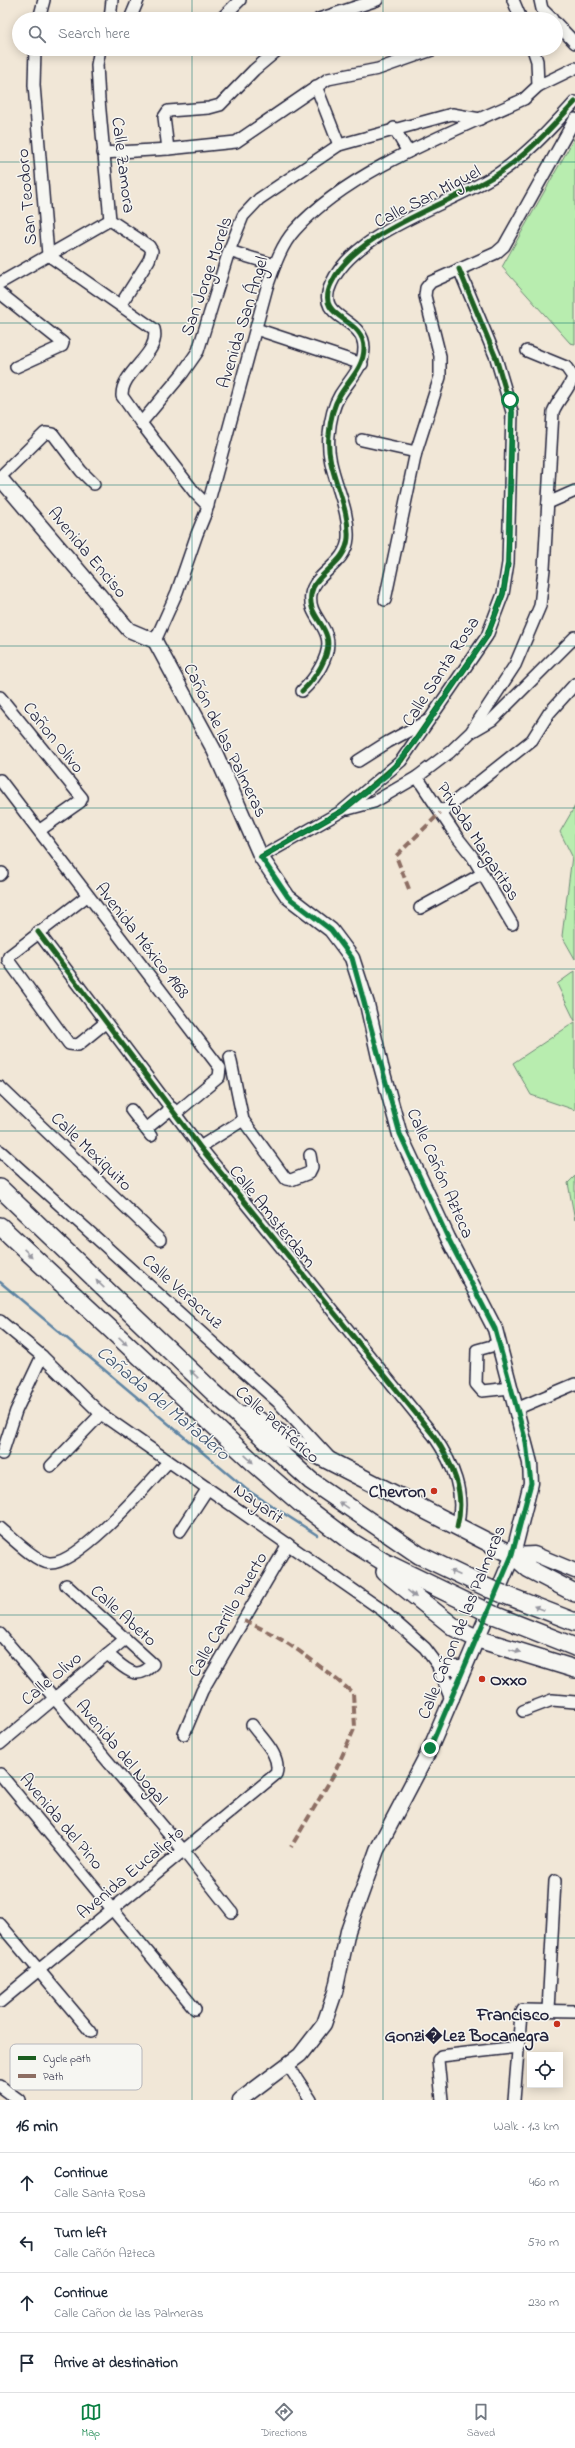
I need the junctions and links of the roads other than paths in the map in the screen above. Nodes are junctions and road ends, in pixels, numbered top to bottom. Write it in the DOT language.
graph roads {
  1 [pos="44,0"];
  2 [pos="112,0"];
  3 [pos="138,0"];
  4 [pos="240,0"];
  5 [pos="376,0"];
  6 [pos="513,0"];
  7 [pos="540,0"];
  8 [pos="40,12"];
  9 [pos="111,12"];
  10 [pos="133,12"];
  11 [pos="227,12"];
  12 [pos="340,12"];
  13 [pos="518,12"];
  14 [pos="546,12"];
  15 [pos="563,30"];
  16 [pos="575,43"];
  17 [pos="35,56"];
  18 [pos="99,56"];
  19 [pos="271,56"];
  20 [pos="415,56"];
  21 [pos="535,56"];
  22 [pos="575,68"];
  23 [pos="316,86"];
  24 [pos="538,86"];
  25 [pos="575,102"];
  26 [pos="480,119"];
  27 [pos="575,119"];
  28 [pos="394,128"];
  29 [pos="339,145"];
  30 [pos="168,149"];
  31 [pos="408,152"];
  32 [pos="103,153"];
  33 [pos="110,220"];
  34 [pos="229,251"];
  35 [pos="48,255"];
  36 [pos="275,265"];
  37 [pos="459,269"];
  38 [pos="0,283"];
  39 [pos="0,294"];
  40 [pos="121,304"];
  41 [pos="256,330"];
  42 [pos="527,351"];
  43 [pos="362,364"];
  44 [pos="16,367"];
  45 [pos="141,423"];
  46 [pos="362,440"];
  47 [pos="416,452"];
  48 [pos="0,478"];
  49 [pos="94,484"];
  50 [pos="575,490"];
  51 [pos="548,503"];
  52 [pos="208,506"];
  53 [pos="385,600"];
  54 [pos="575,637"];
  55 [pos="155,641"];
  56 [pos="575,684"];
  57 [pos="302,691"];
  58 [pos="0,697"];
  59 [pos="428,721"];
  60 [pos="471,732"];
  61 [pos="358,761"];
  62 [pos="417,777"];
  63 [pos="0,780"];
  64 [pos="342,811"];
  65 [pos="440,813"];
  66 [pos="40,830"];
  67 [pos="261,857"];
  68 [pos="482,874"];
  69 [pos="87,896"];
  70 [pos="420,908"];
  71 [pos="512,924"];
  72 [pos="38,932"];
  73 [pos="105,1023"];
  74 [pos="230,1057"];
  75 [pos="0,1086"];
  76 [pos="131,1110"];
  77 [pos="174,1111"];
  78 [pos="243,1120"];
  79 [pos="200,1147"];
  80 [pos="0,1151"];
  81 [pos="310,1156"];
  82 [pos="0,1188"];
  83 [pos="0,1226"];
  84 [pos="160,1240"];
  85 [pos="0,1321"];
  86 [pos="499,1344"];
  87 [pos="42,1356"];
  88 [pos="575,1384"];
  89 [pos="510,1388"];
  90 [pos="213,1392"];
  91 [pos="516,1409"];
  92 [pos="101,1414"];
  93 [pos="2,1454"];
  94 [pos="168,1462"];
  95 [pos="336,1465"];
  96 [pos="51,1466"];
  97 [pos="531,1483"];
  98 [pos="208,1488"];
  99 [pos="457,1527"];
  100 [pos="0,1528"];
  101 [pos="180,1531"];
  102 [pos="350,1541"];
  103 [pos="288,1544"];
  104 [pos="512,1555"];
  105 [pos="575,1571"];
  106 [pos="66,1585"];
  107 [pos="575,1593"];
  108 [pos="575,1622"];
  109 [pos="0,1634"];
  110 [pos="125,1639"];
  111 [pos="478,1640"];
  112 [pos="575,1647"];
  113 [pos="107,1654"];
  114 [pos="440,1668"];
  115 [pos="464,1668"];
  116 [pos="575,1669"];
  117 [pos="54,1698"];
  118 [pos="452,1698"];
  119 [pos="575,1702"];
  120 [pos="523,1711"];
  121 [pos="252,1725"];
  122 [pos="184,1734"];
  123 [pos="0,1744"];
  124 [pos="0,1774"];
  125 [pos="183,1850"];
  126 [pos="555,1881"];
  127 [pos="114,1909"];
  128 [pos="232,1912"];
  129 [pos="0,1924"];
  130 [pos="39,1970"];
  131 [pos="0,2002"];
  132 [pos="195,2009"];
  133 [pos="548,2010"];
  134 [pos="575,2011"];
  135 [pos="91,2032"];
  136 [pos="518,2047"];
  137 [pos="290,2069"];
  138 [pos="0,2086"];
  139 [pos="19,2100"];
  140 [pos="240,2100"];
  141 [pos="311,2100"];
  142 [pos="442,2100"];
  143 [pos="514,2100"];
  1 -- 8 [label="street"];
  2 -- 9 [label="street"];
  3 -- 10 [label="street"];
  4 -- 11 [label="street"];
  5 -- 12 [label="street"];
  6 -- 13 [label="street"];
  7 -- 14 [label="street"];
  15 -- 16 [label="street"];
  17 -- 35 [label="street, San Teodoro"];
  18 -- 32 [label="street, Calle Zamora"];
  19 -- 30 [label="street"];
  20 -- 23 [label="street"];
  21 -- 24 [label="street"];
  22 -- 24 [label="street, Avenida San Ángel"];
  23 -- 29 [label="street"];
  23 -- 30 [label="street"];
  24 -- 26 [label="street, Avenida San Ángel"];
  25 -- 43 [label="street, Calle San Miguel"];
  26 -- 28 [label="street, San Jorge Morels"];
  26 -- 31 [label="street, Avenida San Ángel"];
  27 -- 37 [label="street"];
  28 -- 29 [label="street, San Jorge Morels"];
  28 -- 31 [label="street"];
  29 -- 34 [label="street, San Jorge Morels"];
  30 -- 32 [label="street"];
  31 -- 36 [label="street, Avenida San Ángel"];
  32 -- 33 [label="street, Calle Zamora"];
  33 -- 35 [label="street"];
  33 -- 40 [label="street, Calle Zamora"];
  34 -- 36 [label="street"];
  34 -- 45 [label="street, San Jorge Morels"];
  35 -- 38 [label="street"];
  35 -- 40 [label="street, San Teodoro"];
  36 -- 41 [label="street, Avenida San Ángel"];
  37 -- 47 [label="street"];
  37 -- 59 [label="street, Calle Santa Rosa"];
  39 -- 44 [label="street"];
  40 -- 45 [label="street, San Teodoro"];
  41 -- 43 [label="street"];
  41 -- 52 [label="street, Avenida San Ángel"];
  42 -- 51 [label="street"];
  43 -- 57 [label="street"];
  45 -- 52 [label="street"];
  46 -- 47 [label="street"];
  47 -- 53 [label="street"];
  48 -- 49 [label="street"];
  48 -- 55 [label="main road, Avenida Enciso"];
  50 -- 51 [label="street"];
  51 -- 60 [label="street"];
  52 -- 55 [label="street, Avenida San Ángel"];
  54 -- 60 [label="street"];
  55 -- 67 [label="main road, Cañón de las Palmeras"];
  56 -- 65 [label="street"];
  58 -- 66 [label="street, Cañon Olivo"];
  59 -- 61 [label="street"];
  59 -- 64 [label="street, Calle Santa Rosa"];
  60 -- 62 [label="street"];
  62 -- 64 [label="street"];
  62 -- 65 [label="street, Privada Margaritas"];
  63 -- 66 [label="street, Avenida México 1968"];
  64 -- 67 [label="street, Calle Santa Rosa"];
  65 -- 68 [label="street, Privada Margaritas"];
  66 -- 69 [label="street, Avenida México 1968"];
  67 -- 86 [label="main road, Calle Cañón Azteca"];
  68 -- 70 [label="street"];
  68 -- 71 [label="street, Privada Margaritas"];
  69 -- 72 [label="street"];
  69 -- 77 [label="street, Avenida México 1968"];
  72 -- 73 [label="street, Calle Amsterdam"];
  72 -- 73 [label="street"];
  73 -- 77 [label="street, Calle Amsterdam"];
  74 -- 78 [label="street"];
  75 -- 84 [label="street, Calle Mexiquito"];
  76 -- 77 [label="street, Avenida México 1968"];
  77 -- 79 [label="street, Calle Amsterdam"];
  78 -- 79 [label="street"];
  78 -- 81 [label="street"];
  79 -- 99 [label="street, Calle Amsterdam"];
  80 -- 95 [label="street, Calle Veracruz"];
  90 -- 82 [label="highway, Calle Periférico, one-way"];
  83 -- 102 [label="highway, one-way"];
  85 -- 87 [label="street, Nayarit"];
  86 -- 89 [label="main road, Calle Cañón Azteca"];
  86 -- 89 [label="street"];
  87 -- 92 [label="street, Nayarit"];
  87 -- 93 [label="street"];
  88 -- 91 [label="street"];
  89 -- 91 [label="main road, Calle Cañón Azteca"];
  90 -- 95 [label="highway"];
  108 -- 90 [label="highway, Calle Periférico, one-way"];
  91 -- 97 [label="main road, Calle Cañón Azteca"];
  92 -- 94 [label="street, Nayarit"];
  92 -- 96 [label="street"];
  94 -- 98 [label="street, Nayarit"];
  94 -- 100 [label="street"];
  95 -- 99 [label="highway"];
  97 -- 104 [label="main road, Calle Cañon de las Palmeras"];
  98 -- 101 [label="street"];
  98 -- 103 [label="street, Nayarit"];
  99 -- 104 [label="highway"];
  102 -- 111 [label="highway, one-way"];
  102 -- 112 [label="highway"];
  103 -- 114 [label="street, Nayarit"];
  103 -- 122 [label="street, Calle Carrillo Puerto"];
  104 -- 105 [label="main road"];
  104 -- 107 [label="highway"];
  104 -- 111 [label="main road, Calle Cañon de las Palmeras"];
  106 -- 110 [label="street, Calle Abeto"];
  109 -- 117 [label="street, Avenida del Nogal"];
  110 -- 113 [label="street, Calle Olivo"];
  110 -- 113 [label="street, Calle Abeto"];
  111 -- 115 [label="main road, Calle Cañon de las Palmeras"];
  111 -- 116 [label="highway, one-way"];
  113 -- 117 [label="street, Calle Olivo"];
  114 -- 115 [label="main road"];
  114 -- 118 [label="main road"];
  115 -- 118 [label="main road, Calle Cañon de las Palmeras"];
  117 -- 123 [label="street, Calle Olivo"];
  117 -- 125 [label="street, Avenida del Nogal"];
  118 -- 137 [label="main road, Calle Cañon de las Palmeras"];
  119 -- 120 [label="street"];
  121 -- 125 [label="street, Avenida Eucalipto"];
  124 -- 127 [label="street, Avenida del Pino"];
  125 -- 127 [label="street, Avenida Eucalipto"];
  125 -- 128 [label="street, Avenida del Nogal"];
  126 -- 133 [label="street"];
  127 -- 130 [label="street, Avenida Eucalipto"];
  127 -- 132 [label="street, Avenida del Pino"];
  129 -- 130 [label="street"];
  130 -- 131 [label="street, Avenida Eucalipto"];
  130 -- 135 [label="street"];
  133 -- 134 [label="street"];
  133 -- 136 [label="street"];
  136 -- 142 [label="street"];
  136 -- 143 [label="street"];
  137 -- 140 [label="main road, Calle Cañon de las Palmeras"];
  137 -- 141 [label="street"];
  138 -- 139 [label="street"];
}
